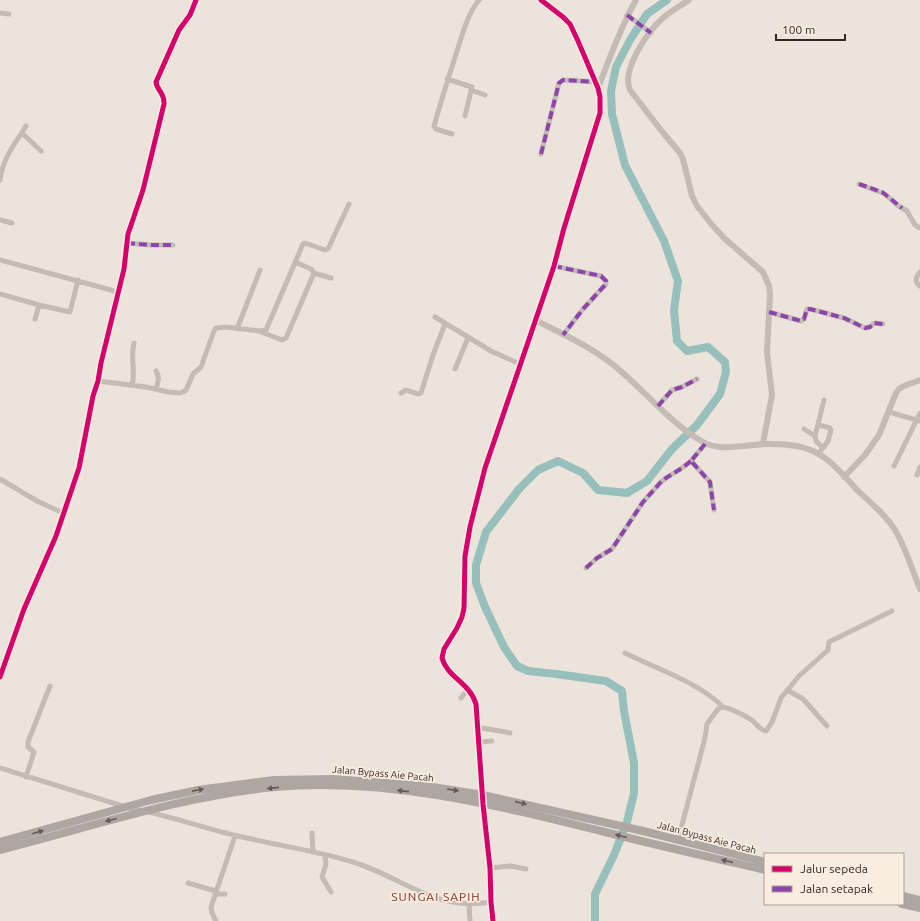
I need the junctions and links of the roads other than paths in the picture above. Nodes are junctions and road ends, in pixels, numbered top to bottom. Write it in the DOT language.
graph roads {
  1 [pos="196,0"];
  2 [pos="479,0"];
  3 [pos="541,0"];
  4 [pos="636,0"];
  5 [pos="688,0"];
  6 [pos="0,13"];
  7 [pos="9,14"];
  8 [pos="627,15"];
  9 [pos="649,31"];
  10 [pos="447,80"];
  11 [pos="595,82"];
  12 [pos="598,88"];
  13 [pos="472,90"];
  14 [pos="486,95"];
  15 [pos="465,116"];
  16 [pos="26,126"];
  17 [pos="22,133"];
  18 [pos="452,134"];
  19 [pos="41,151"];
  20 [pos="541,154"];
  21 [pos="1,171"];
  22 [pos="0,180"];
  23 [pos="859,184"];
  24 [pos="349,204"];
  25 [pos="0,220"];
  26 [pos="12,223"];
  27 [pos="920,228"];
  28 [pos="127,243"];
  29 [pos="173,245"];
  30 [pos="0,260"];
  31 [pos="295,262"];
  32 [pos="554,266"];
  33 [pos="260,270"];
  34 [pos="920,272"];
  35 [pos="314,273"];
  36 [pos="331,278"];
  37 [pos="78,280"];
  38 [pos="920,286"];
  39 [pos="118,292"];
  40 [pos="0,294"];
  41 [pos="39,305"];
  42 [pos="769,312"];
  43 [pos="435,317"];
  44 [pos="35,319"];
  45 [pos="535,320"];
  46 [pos="445,324"];
  47 [pos="883,324"];
  48 [pos="237,328"];
  49 [pos="260,332"];
  50 [pos="564,335"];
  51 [pos="468,338"];
  52 [pos="134,344"];
  53 [pos="520,364"];
  54 [pos="455,369"];
  55 [pos="156,371"];
  56 [pos="697,379"];
  57 [pos="920,380"];
  58 [pos="98,381"];
  59 [pos="132,385"];
  60 [pos="156,389"];
  61 [pos="401,392"];
  62 [pos="824,400"];
  63 [pos="658,406"];
  64 [pos="889,412"];
  65 [pos="920,413"];
  66 [pos="918,420"];
  67 [pos="818,425"];
  68 [pos="804,429"];
  69 [pos="815,436"];
  70 [pos="763,443"];
  71 [pos="705,444"];
  72 [pos="821,451"];
  73 [pos="691,461"];
  74 [pos="894,466"];
  75 [pos="920,467"];
  76 [pos="916,474"];
  77 [pos="844,477"];
  78 [pos="0,479"];
  79 [pos="714,510"];
  80 [pos="64,513"];
  81 [pos="586,568"];
  82 [pos="920,589"];
  83 [pos="892,611"];
  84 [pos="625,654"];
  85 [pos="0,677"];
  86 [pos="50,686"];
  87 [pos="468,689"];
  88 [pos="787,690"];
  89 [pos="461,698"];
  90 [pos="723,707"];
  91 [pos="827,726"];
  92 [pos="478,727"];
  93 [pos="510,733"];
  94 [pos="492,741"];
  95 [pos="479,742"];
  96 [pos="0,768"];
  97 [pos="26,776"];
  98 [pos="483,795"];
  99 [pos="161,803"];
  100 [pos="483,804"];
  101 [pos="128,808"];
  102 [pos="145,810"];
  103 [pos="312,833"];
  104 [pos="235,836"];
  105 [pos="678,840"];
  106 [pos="0,842"];
  107 [pos="0,850"];
  108 [pos="313,852"];
  109 [pos="325,855"];
  110 [pos="764,862"];
  111 [pos="490,868"];
  112 [pos="526,869"];
  113 [pos="764,870"];
  114 [pos="188,883"];
  115 [pos="332,892"];
  116 [pos="216,893"];
  117 [pos="225,894"];
  118 [pos="904,896"];
  119 [pos="920,900"];
  120 [pos="491,902"];
  121 [pos="469,904"];
  122 [pos="904,904"];
  123 [pos="920,908"];
  124 [pos="216,921"];
  125 [pos="470,921"];
  126 [pos="493,921"];
  1 -- 28 [label="street"];
  2 -- 10 [label="street"];
  3 -- 11 [label="street"];
  4 -- 8 [label="street"];
  5 -- 9 [label="street"];
  6 -- 7 [label="street"];
  8 -- 9 [label="street"];
  8 -- 12 [label="street"];
  9 -- 42 [label="street"];
  10 -- 13 [label="street"];
  10 -- 18 [label="street"];
  11 -- 12 [label="street"];
  11 -- 20 [label="street"];
  12 -- 32 [label="street"];
  13 -- 14 [label="street"];
  13 -- 15 [label="street"];
  16 -- 17 [label="street"];
  17 -- 19 [label="street"];
  17 -- 21 [label="street"];
  21 -- 22 [label="street"];
  23 -- 27 [label="street"];
  24 -- 31 [label="street"];
  25 -- 26 [label="street"];
  28 -- 29 [label="street"];
  28 -- 39 [label="street"];
  30 -- 37 [label="street"];
  31 -- 35 [label="street"];
  31 -- 49 [label="street"];
  32 -- 45 [label="street"];
  32 -- 50 [label="street"];
  33 -- 48 [label="street"];
  34 -- 38 [label="street"];
  35 -- 36 [label="street"];
  35 -- 49 [label="street"];
  37 -- 39 [label="street"];
  37 -- 41 [label="street"];
  39 -- 58 [label="street"];
  40 -- 41 [label="street"];
  41 -- 44 [label="street"];
  42 -- 47 [label="street"];
  42 -- 70 [label="street"];
  43 -- 46 [label="street"];
  45 -- 50 [label="street"];
  45 -- 53 [label="street"];
  46 -- 51 [label="street"];
  46 -- 61 [label="street"];
  48 -- 49 [label="street"];
  48 -- 60 [label="street"];
  50 -- 63 [label="street"];
  51 -- 53 [label="street"];
  51 -- 54 [label="street"];
  52 -- 59 [label="street"];
  53 -- 87 [label="street"];
  55 -- 60 [label="street"];
  56 -- 63 [label="street"];
  57 -- 64 [label="street"];
  58 -- 59 [label="street"];
  58 -- 80 [label="street"];
  59 -- 60 [label="street"];
  62 -- 67 [label="street"];
  63 -- 71 [label="street"];
  64 -- 66 [label="street"];
  64 -- 77 [label="street"];
  65 -- 66 [label="street"];
  66 -- 74 [label="street"];
  67 -- 69 [label="street"];
  67 -- 72 [label="street"];
  68 -- 69 [label="street"];
  69 -- 72 [label="street"];
  70 -- 71 [label="street"];
  70 -- 72 [label="street"];
  71 -- 73 [label="street"];
  72 -- 77 [label="street"];
  73 -- 79 [label="street"];
  73 -- 81 [label="street"];
  75 -- 76 [label="street"];
  77 -- 82 [label="street"];
  78 -- 80 [label="street"];
  80 -- 85 [label="street"];
  83 -- 88 [label="street"];
  84 -- 90 [label="street"];
  86 -- 97 [label="street"];
  87 -- 89 [label="street"];
  87 -- 92 [label="street"];
  88 -- 90 [label="street"];
  88 -- 91 [label="street"];
  90 -- 105 [label="street"];
  92 -- 93 [label="street"];
  92 -- 95 [label="street"];
  94 -- 95 [label="street"];
  95 -- 98 [label="street"];
  96 -- 97 [label="street"];
  97 -- 101 [label="street"];
  99 -- 98 [label="highway, Jalan Bypass Aie Pacah, one-way"];
  98 -- 100 [label="street"];
  98 -- 105 [label="highway, Jalan Bypass Aie Pacah, one-way"];
  100 -- 99 [label="highway, Jalan Bypass Aie Pacah, one-way"];
  99 -- 101 [label="highway"];
  99 -- 102 [label="highway"];
  100 -- 111 [label="street"];
  113 -- 100 [label="highway, Jalan Bypass Aie Pacah, one-way"];
  101 -- 102 [label="street"];
  106 -- 101 [label="highway, one-way"];
  102 -- 104 [label="street"];
  102 -- 107 [label="highway, one-way"];
  103 -- 108 [label="street"];
  104 -- 108 [label="street"];
  104 -- 116 [label="street"];
  105 -- 110 [label="highway, Jalan Bypass Aie Pacah"];
  108 -- 109 [label="street"];
  109 -- 115 [label="street"];
  109 -- 121 [label="street"];
  111 -- 112 [label="street"];
  111 -- 120 [label="street"];
  114 -- 116 [label="street"];
  116 -- 117 [label="street"];
  116 -- 124 [label="street"];
  118 -- 119 [label="highway"];
  120 -- 121 [label="street"];
  120 -- 126 [label="street"];
  121 -- 125 [label="street"];
  122 -- 123 [label="highway"];
}
